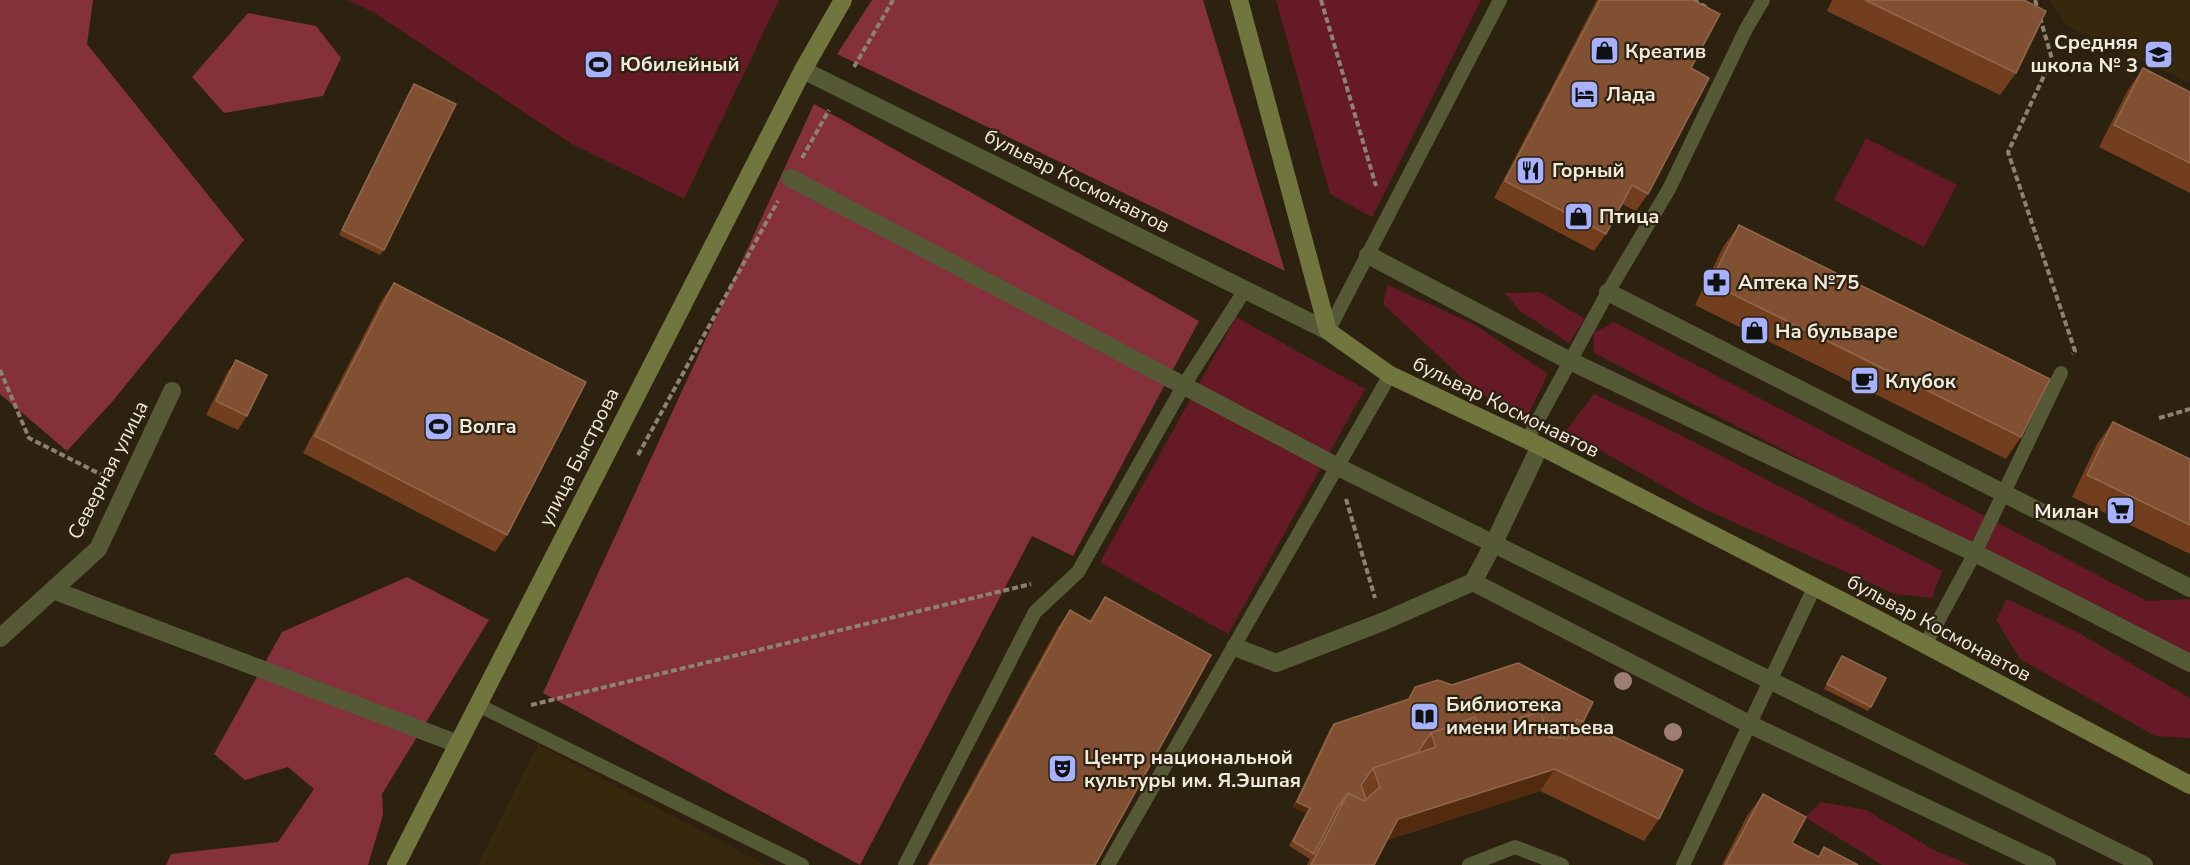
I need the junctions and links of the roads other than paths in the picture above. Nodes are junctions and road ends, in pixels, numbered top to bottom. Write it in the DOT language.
graph roads {
  1 [pos="843,0"];
  2 [pos="1239,0"];
  3 [pos="1500,0"];
  4 [pos="1763,0"];
  5 [pos="803,70"];
  6 [pos="790,178"];
  7 [pos="1368,255"];
  8 [pos="1245,290"];
  9 [pos="1608,292"];
  10 [pos="1328,331"];
  11 [pos="1570,362"];
  12 [pos="2061,373"];
  13 [pos="1390,375"];
  14 [pos="1184,385"];
  15 [pos="172,392"];
  16 [pos="1534,443"];
  17 [pos="1336,466"];
  18 [pos="2004,492"];
  19 [pos="1493,545"];
  20 [pos="1975,553"];
  21 [pos="1473,582"];
  22 [pos="1814,588"];
  23 [pos="2190,588"];
  24 [pos="53,590"];
  25 [pos="0,638"];
  26 [pos="1925,645"];
  27 [pos="1235,647"];
  28 [pos="2190,663"];
  29 [pos="1771,681"];
  30 [pos="478,705"];
  31 [pos="1750,725"];
  32 [pos="458,744"];
  33 [pos="2190,785"];
  34 [pos="396,865"];
  35 [pos="802,865"];
  36 [pos="905,865"];
  37 [pos="1108,865"];
  38 [pos="1470,865"];
  39 [pos="1562,865"];
  40 [pos="1683,865"];
  41 [pos="2047,865"];
  42 [pos="2144,865"];
  1 -- 5 [label="street, улица Быстрова"];
  2 -- 10 [label="street"];
  3 -- 7 [label="lane"];
  4 -- 9 [label="lane"];
  5 -- 8 [label="street, бульвар Космонавтов"];
  5 -- 30 [label="street, улица Быстрова"];
  6 -- 14 [label="street"];
  7 -- 10 [label="lane"];
  7 -- 11 [label="street"];
  8 -- 10 [label="street, бульвар Космонавтов"];
  8 -- 14 [label="lane"];
  9 -- 11 [label="lane"];
  9 -- 18 [label="street"];
  10 -- 13 [label="street, бульвар Космонавтов"];
  11 -- 16 [label="lane"];
  11 -- 20 [label="street"];
  12 -- 18 [label="lane"];
  13 -- 16 [label="street, бульвар Космонавтов"];
  13 -- 17 [label="lane"];
  14 -- 17 [label="street"];
  14 -- 36 [label="lane"];
  15 -- 24 [label="street, Северная улица"];
  16 -- 19 [label="street"];
  16 -- 22 [label="street, бульвар Космонавтов"];
  17 -- 19 [label="street"];
  17 -- 27 [label="lane"];
  18 -- 20 [label="lane"];
  18 -- 23 [label="street"];
  19 -- 21 [label="street"];
  19 -- 29 [label="street"];
  20 -- 26 [label="lane"];
  20 -- 28 [label="street"];
  21 -- 27 [label="street"];
  21 -- 31 [label="street"];
  22 -- 26 [label="street, бульвар Космонавтов"];
  22 -- 29 [label="lane"];
  24 -- 25 [label="street, Северная улица"];
  24 -- 32 [label="street"];
  26 -- 33 [label="street, бульвар Космонавтов"];
  27 -- 37 [label="lane"];
  29 -- 31 [label="lane"];
  29 -- 42 [label="street"];
  30 -- 32 [label="street, улица Быстрова"];
  30 -- 35 [label="lane"];
  31 -- 40 [label="lane"];
  31 -- 41 [label="street"];
  32 -- 34 [label="street, улица Быстрова"];
  38 -- 39 [label="lane"];
}
